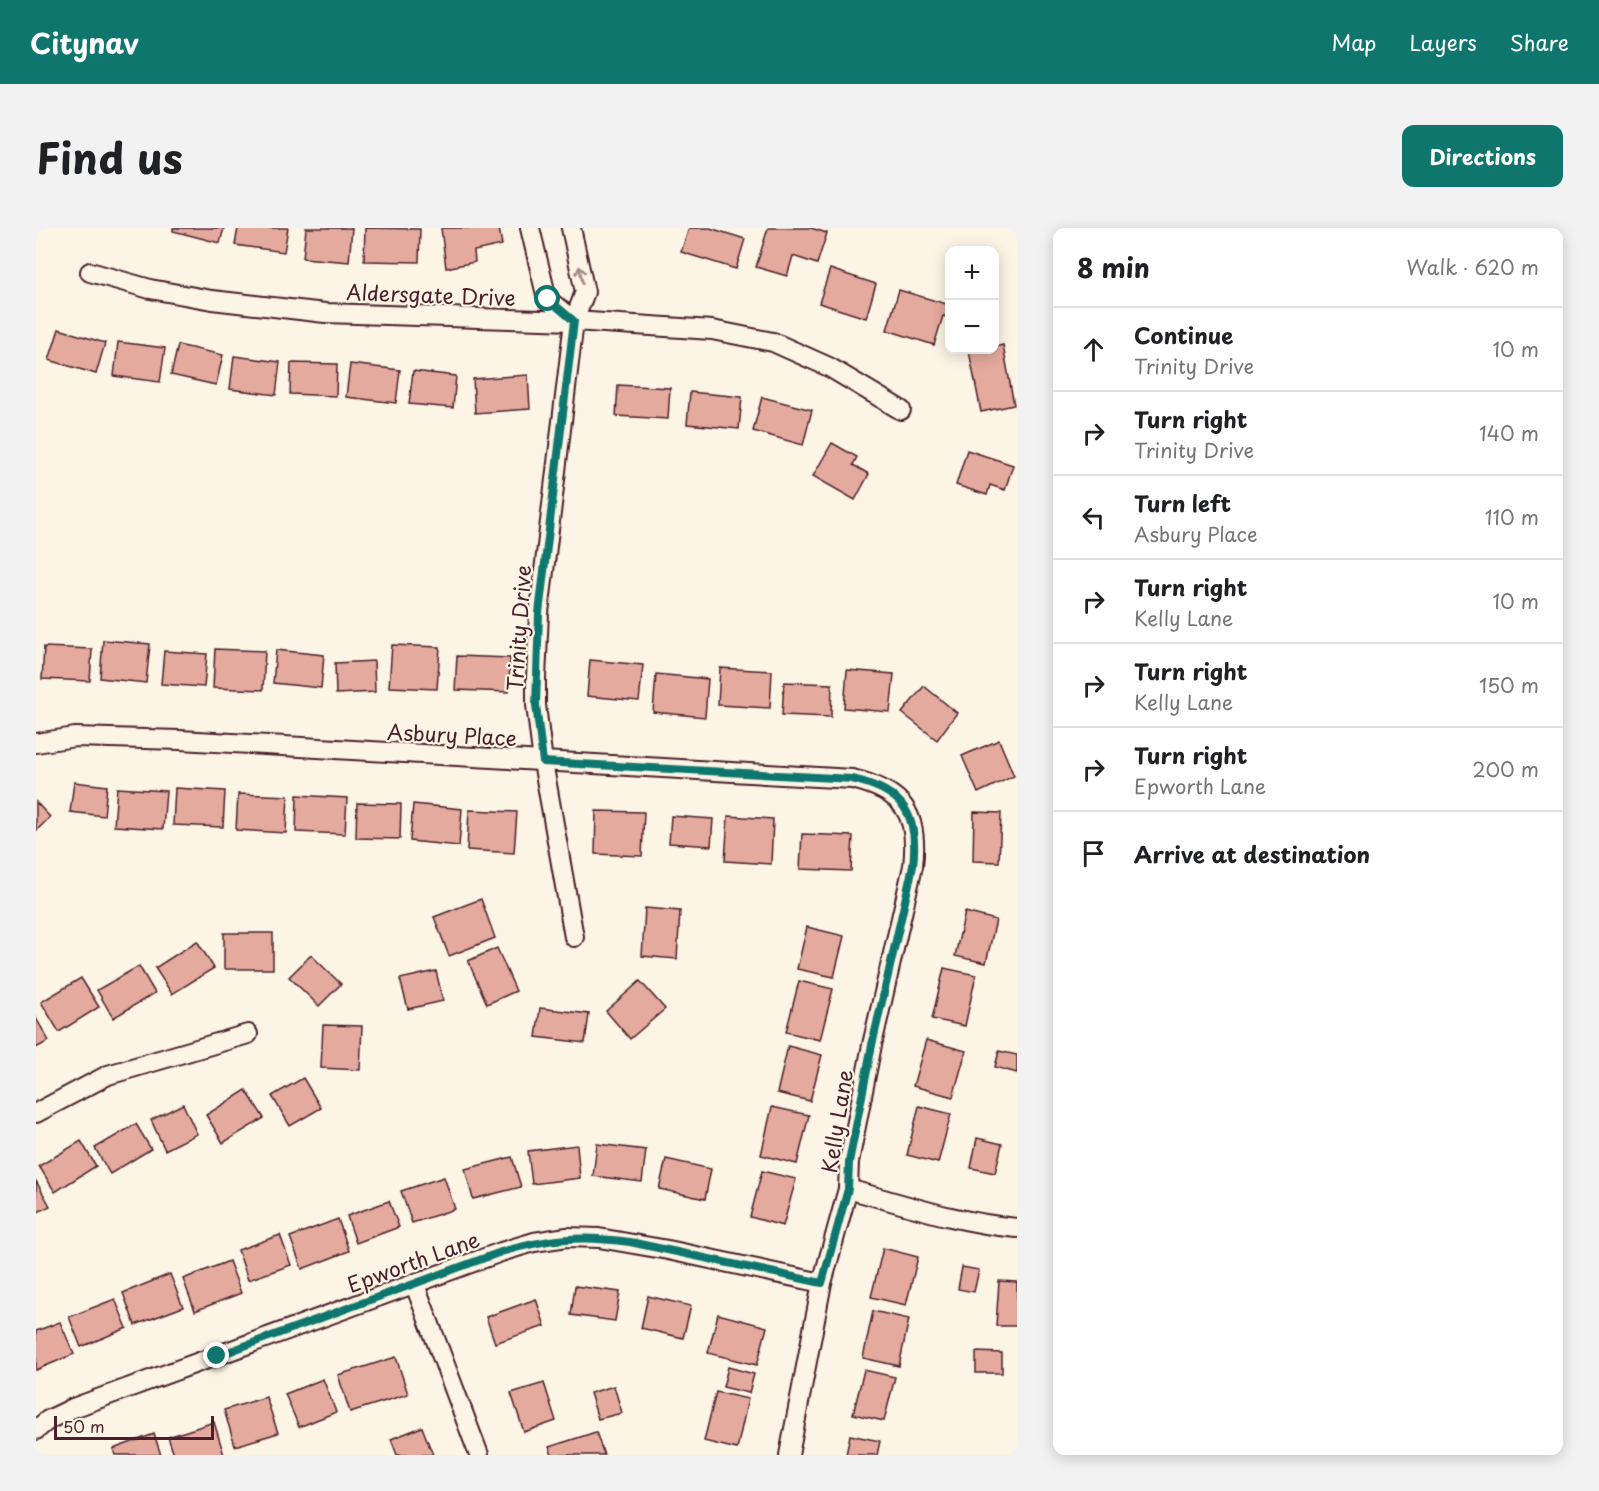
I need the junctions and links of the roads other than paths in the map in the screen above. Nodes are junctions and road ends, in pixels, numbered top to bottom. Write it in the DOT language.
graph roads {
  1 [pos="530,228"];
  2 [pos="571,228"];
  3 [pos="90,272"];
  4 [pos="574,321"];
  5 [pos="901,410"];
  6 [pos="36,743"];
  7 [pos="543,762"];
  8 [pos="897,798"];
  9 [pos="574,937"];
  10 [pos="248,1034"];
  11 [pos="36,1113"];
  12 [pos="848,1189"];
  13 [pos="1017,1228"];
  14 [pos="822,1283"];
  15 [pos="415,1285"];
  16 [pos="36,1430"];
  17 [pos="479,1455"];
  18 [pos="789,1455"];
  1 -- 4 [label="street"];
  4 -- 2 [label="street, Trinity Drive, one-way"];
  3 -- 4 [label="street, Aldersgate Drive"];
  4 -- 5 [label="street, Aldersgate Drive"];
  4 -- 7 [label="street, Trinity Drive"];
  6 -- 7 [label="street, Asbury Place"];
  7 -- 8 [label="street, Asbury Place"];
  7 -- 9 [label="street, Trinity Drive"];
  8 -- 12 [label="street, Kelly Lane"];
  10 -- 11 [label="street"];
  12 -- 13 [label="street"];
  12 -- 14 [label="street, Kelly Lane"];
  14 -- 15 [label="street, Epworth Lane"];
  14 -- 18 [label="street, Kelly Lane"];
  15 -- 16 [label="street, Epworth Lane"];
  15 -- 17 [label="street"];
}
